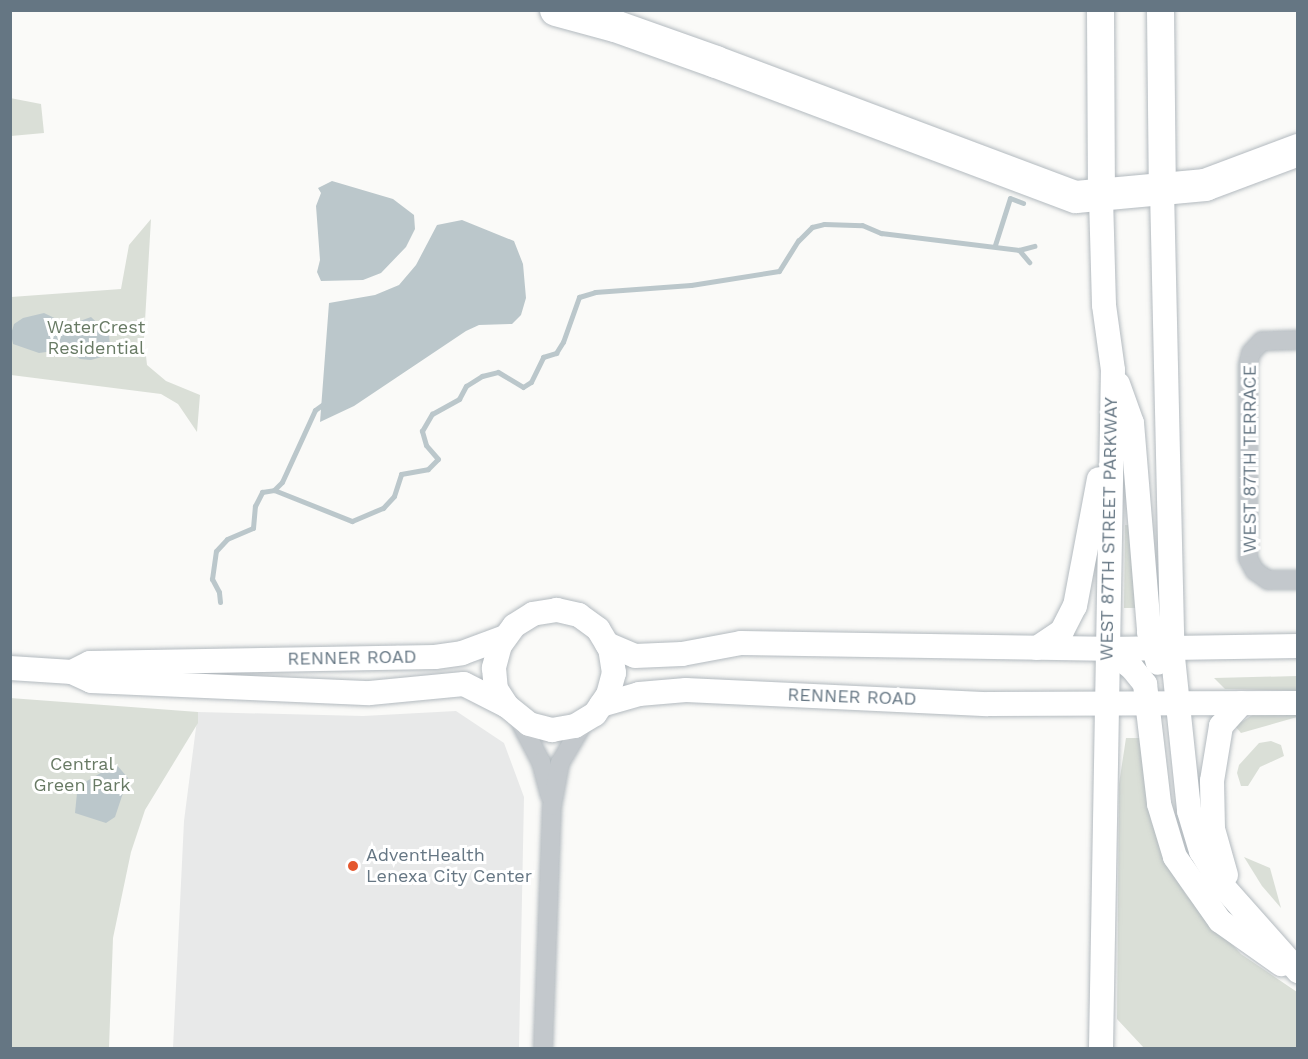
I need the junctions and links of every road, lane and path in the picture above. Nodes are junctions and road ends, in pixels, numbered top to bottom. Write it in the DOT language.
graph roads {
  1 [pos="556,10"];
  2 [pos="1100,10"];
  3 [pos="1160,10"];
  4 [pos="1298,150"];
  5 [pos="1162,190"];
  6 [pos="1101,195"];
  7 [pos="1298,340"];
  8 [pos="1113,370"];
  9 [pos="1112,409"];
  10 [pos="1298,580"];
  11 [pos="505,637"];
  12 [pos="607,644"];
  13 [pos="1298,646"];
  14 [pos="1037,648"];
  15 [pos="1163,648"];
  16 [pos="1107,649"];
  17 [pos="10,668"];
  18 [pos="72,672"];
  19 [pos="1242,703"];
  20 [pos="1298,703"];
  21 [pos="1149,704"];
  22 [pos="1175,704"];
  23 [pos="1105,705"];
  24 [pos="512,712"];
  25 [pos="594,712"];
  26 [pos="552,806"];
  27 [pos="1294,968"];
  28 [pos="543,1048"];
  29 [pos="1101,1048"];
  1 -- 6 [label="highway"];
  2 -- 6 [label="main road, WEST 87TH STREET PARKWAY"];
  3 -- 5 [label="main road"];
  4 -- 5 [label="highway"];
  5 -- 6 [label="highway"];
  5 -- 15 [label="main road"];
  6 -- 8 [label="main road, WEST 87TH STREET PARKWAY"];
  7 -- 10 [label="street, WEST 87TH TERRACE"];
  8 -- 9 [label="main road, WEST 87TH STREET PARKWAY"];
  8 -- 15 [label="main road"];
  9 -- 14 [label="main road"];
  9 -- 16 [label="main road, WEST 87TH STREET PARKWAY"];
  11 -- 12 [label="main road, RENNER ROAD"];
  11 -- 18 [label="main road, RENNER ROAD"];
  11 -- 24 [label="main road"];
  12 -- 14 [label="main road, RENNER ROAD"];
  12 -- 25 [label="main road, RENNER ROAD"];
  13 -- 15 [label="main road, RENNER ROAD"];
  14 -- 16 [label="main road, RENNER ROAD"];
  15 -- 16 [label="main road, RENNER ROAD"];
  15 -- 22 [label="main road"];
  16 -- 21 [label="main road"];
  16 -- 23 [label="main road, WEST 87TH STREET PARKWAY"];
  17 -- 18 [label="main road, RENNER ROAD"];
  18 -- 24 [label="main road, RENNER ROAD"];
  19 -- 20 [label="main road, RENNER ROAD"];
  19 -- 22 [label="main road, RENNER ROAD"];
  19 -- 27 [label="main road"];
  21 -- 22 [label="main road, RENNER ROAD"];
  21 -- 23 [label="main road, RENNER ROAD"];
  21 -- 27 [label="main road"];
  22 -- 27 [label="main road"];
  23 -- 25 [label="main road, RENNER ROAD"];
  23 -- 29 [label="main road, WEST 87TH STREET PARKWAY"];
  24 -- 25 [label="main road, RENNER ROAD"];
  24 -- 26 [label="street"];
  25 -- 26 [label="street"];
  26 -- 28 [label="street"];
}
